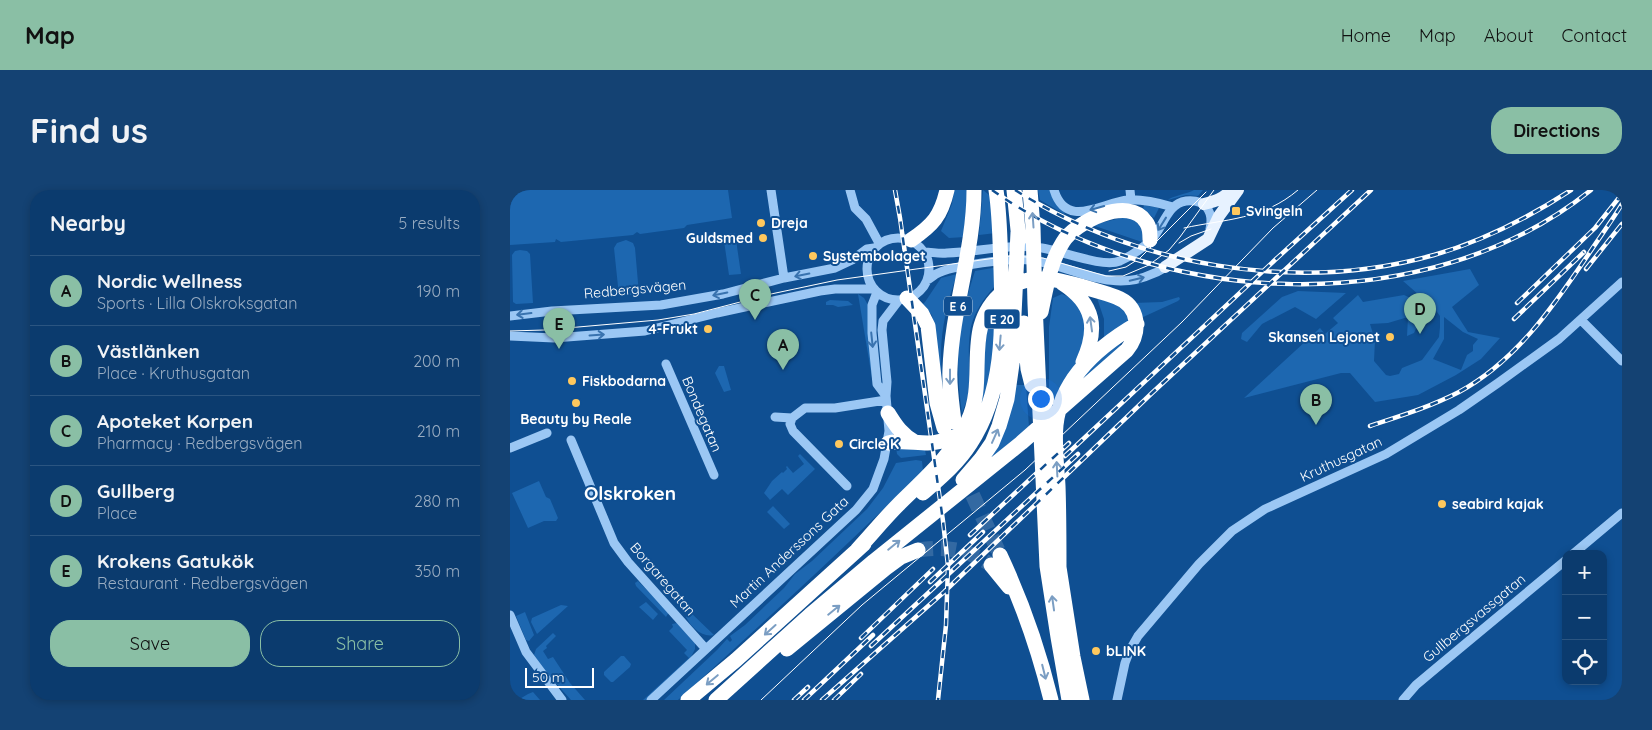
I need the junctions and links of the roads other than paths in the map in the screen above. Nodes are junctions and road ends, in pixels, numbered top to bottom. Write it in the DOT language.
graph roads {
  1 [pos="771,190"];
  2 [pos="850,190"];
  3 [pos="947,190"];
  4 [pos="974,190"];
  5 [pos="996,190"];
  6 [pos="1014,190"];
  7 [pos="1030,190"];
  8 [pos="1054,190"];
  9 [pos="1130,190"];
  10 [pos="1231,190"];
  11 [pos="1238,190"];
  12 [pos="1131,200"];
  13 [pos="1204,204"];
  14 [pos="1173,207"];
  15 [pos="1018,232"];
  16 [pos="912,240"];
  17 [pos="1150,240"];
  18 [pos="877,245"];
  19 [pos="924,252"];
  20 [pos="1165,267"];
  21 [pos="784,278"];
  22 [pos="1066,279"];
  23 [pos="927,280"];
  24 [pos="1622,282"];
  25 [pos="875,290"];
  26 [pos="903,299"];
  27 [pos="510,316"];
  28 [pos="1581,320"];
  29 [pos="1137,324"];
  30 [pos="1037,333"];
  31 [pos="510,336"];
  32 [pos="1622,361"];
  33 [pos="666,364"];
  34 [pos="1080,370"];
  35 [pos="887,403"];
  36 [pos="1040,415"];
  37 [pos="775,417"];
  38 [pos="792,418"];
  39 [pos="953,428"];
  40 [pos="547,433"];
  41 [pos="571,440"];
  42 [pos="915,442"];
  43 [pos="888,443"];
  44 [pos="510,448"];
  45 [pos="1042,463"];
  46 [pos="714,475"];
  47 [pos="847,486"];
  48 [pos="1622,513"];
  49 [pos="921,522"];
  50 [pos="857,550"];
  51 [pos="918,550"];
  52 [pos="1578,550"];
  53 [pos="996,560"];
  54 [pos="1562,563"];
  55 [pos="1059,570"];
  56 [pos="510,615"];
  57 [pos="705,648"];
  58 [pos="1117,698"];
  59 [pos="562,700"];
  60 [pos="651,700"];
  61 [pos="688,700"];
  62 [pos="717,700"];
  63 [pos="1051,700"];
  64 [pos="1070,700"];
  65 [pos="1082,700"];
  66 [pos="1403,700"];
  1 -- 21 [label="street"];
  2 -- 18 [label="street"];
  3 -- 16 [label="highway"];
  4 -- 39 [label="highway, E 6, one-way"];
  5 -- 50 [label="highway, E 20, one-way"];
  6 -- 15 [label="highway"];
  30 -- 7 [label="highway, one-way"];
  12 -- 8 [label="street, one-way"];
  9 -- 12 [label="street"];
  10 -- 13 [label="main road"];
  11 -- 20 [label="main road"];
  12 -- 14 [label="street"];
  13 -- 14 [label="street"];
  13 -- 20 [label="street"];
  14 -- 17 [label="street, one-way"];
  15 -- 36 [label="highway"];
  49 -- 15 [label="highway, E 20, one-way"];
  16 -- 18 [label="street, Redbergsvägen"];
  16 -- 19 [label="street"];
  17 -- 19 [label="street"];
  17 -- 30 [label="highway"];
  18 -- 21 [label="street, Redbergsvägen, one-way"];
  18 -- 25 [label="street"];
  19 -- 23 [label="street"];
  22 -- 20 [label="street, one-way"];
  21 -- 27 [label="street, Redbergsvägen, one-way"];
  22 -- 23 [label="street"];
  22 -- 29 [label="highway"];
  34 -- 22 [label="highway, one-way"];
  22 -- 39 [label="highway"];
  23 -- 26 [label="street"];
  24 -- 28 [label="street, Kruthusgatan"];
  25 -- 26 [label="street"];
  31 -- 25 [label="street, one-way"];
  25 -- 35 [label="street, Martin Anderssons Gata, one-way"];
  26 -- 35 [label="street, Martin Anderssons Gata"];
  26 -- 39 [label="highway"];
  28 -- 32 [label="street"];
  28 -- 58 [label="street, Kruthusgatan"];
  29 -- 34 [label="highway"];
  29 -- 49 [label="highway"];
  30 -- 36 [label="highway"];
  33 -- 46 [label="street, Bondegatan"];
  55 -- 34 [label="highway, one-way"];
  35 -- 38 [label="street"];
  35 -- 42 [label="highway"];
  35 -- 43 [label="street, Martin Anderssons Gata"];
  36 -- 45 [label="highway"];
  37 -- 38 [label="street"];
  38 -- 47 [label="street"];
  39 -- 42 [label="highway"];
  39 -- 50 [label="highway"];
  40 -- 44 [label="street"];
  41 -- 57 [label="street, Borgaregatan"];
  42 -- 43 [label="highway"];
  43 -- 57 [label="street, Martin Anderssons Gata"];
  45 -- 55 [label="highway"];
  64 -- 45 [label="highway, one-way"];
  48 -- 52 [label="street"];
  62 -- 49 [label="highway, E 20, one-way"];
  50 -- 61 [label="highway, E 20, one-way"];
  62 -- 51 [label="highway, one-way"];
  53 -- 63 [label="highway, one-way"];
  54 -- 66 [label="street, Gullbergsvassgatan"];
  55 -- 65 [label="highway"];
  56 -- 59 [label="street"];
  57 -- 60 [label="street, Martin Anderssons Gata"];
}
